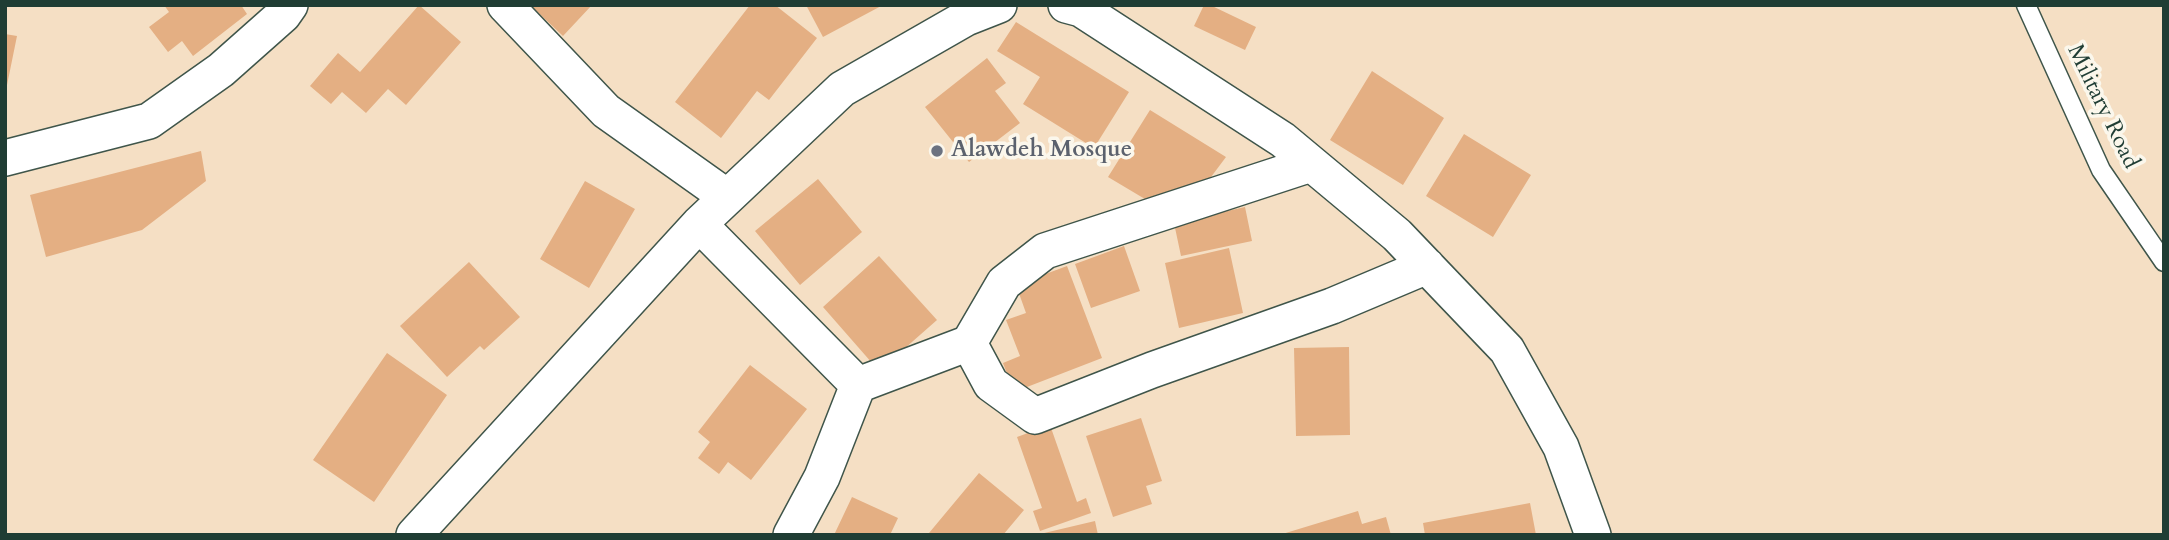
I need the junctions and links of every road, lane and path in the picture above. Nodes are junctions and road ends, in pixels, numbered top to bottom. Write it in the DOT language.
graph roads {
  1 [pos="290,5"];
  2 [pos="505,5"];
  3 [pos="999,5"];
  4 [pos="1066,5"];
  5 [pos="2026,5"];
  6 [pos="5,158"];
  7 [pos="1311,164"];
  8 [pos="727,197"];
  9 [pos="699,224"];
  10 [pos="2164,262"];
  11 [pos="1427,266"];
  12 [pos="970,343"];
  13 [pos="858,385"];
  14 [pos="414,535"];
  15 [pos="790,535"];
  16 [pos="1593,535"];
  1 -- 6 [label="street"];
  2 -- 8 [label="street"];
  3 -- 8 [label="street"];
  4 -- 7 [label="street"];
  5 -- 10 [label="lane, Military Road"];
  7 -- 11 [label="street"];
  7 -- 12 [label="street"];
  8 -- 9 [label="street"];
  9 -- 13 [label="street"];
  9 -- 14 [label="street"];
  11 -- 12 [label="street"];
  11 -- 16 [label="street"];
  12 -- 13 [label="street"];
  13 -- 15 [label="street"];
}
